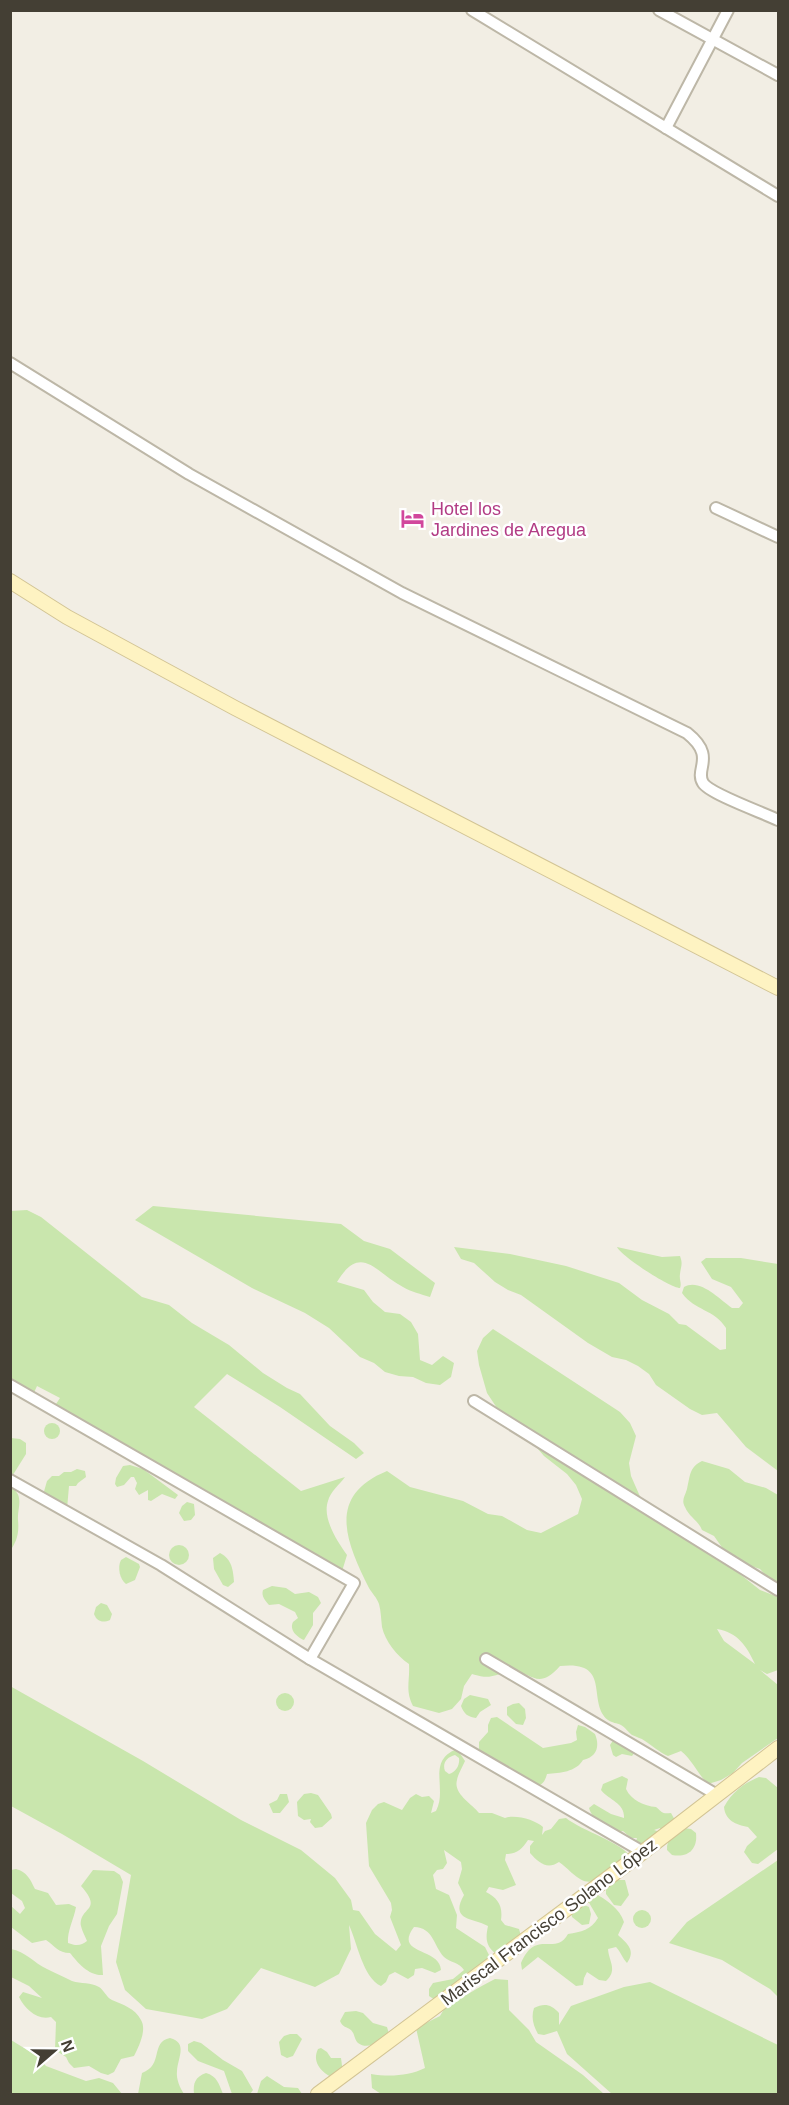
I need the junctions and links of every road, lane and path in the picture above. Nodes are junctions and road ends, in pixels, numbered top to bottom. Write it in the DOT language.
graph roads {
  1 [pos="472,10"];
  2 [pos="659,10"];
  3 [pos="728,10"];
  4 [pos="713,39"];
  5 [pos="778,75"];
  6 [pos="666,128"];
  7 [pos="778,196"];
  8 [pos="10,363"];
  9 [pos="716,508"];
  10 [pos="778,537"];
  11 [pos="10,581"];
  12 [pos="778,820"];
  13 [pos="778,988"];
  14 [pos="10,1385"];
  15 [pos="474,1401"];
  16 [pos="10,1480"];
  17 [pos="778,1590"];
  18 [pos="310,1659"];
  19 [pos="486,1659"];
  20 [pos="778,1748"];
  21 [pos="717,1795"];
  22 [pos="643,1852"];
  23 [pos="318,2094"];
  1 -- 6 [label="street"];
  2 -- 4 [label="street"];
  3 -- 4 [label="street"];
  4 -- 5 [label="street"];
  4 -- 6 [label="street"];
  6 -- 7 [label="street"];
  8 -- 12 [label="street"];
  9 -- 10 [label="street"];
  11 -- 13 [label="street"];
  14 -- 18 [label="street"];
  15 -- 17 [label="street"];
  16 -- 18 [label="street"];
  18 -- 22 [label="street"];
  19 -- 21 [label="street"];
  20 -- 21 [label="street, Mariscal Francisco Solano López"];
  21 -- 22 [label="street, Mariscal Francisco Solano López"];
  22 -- 23 [label="street, Mariscal Francisco Solano López"];
}
